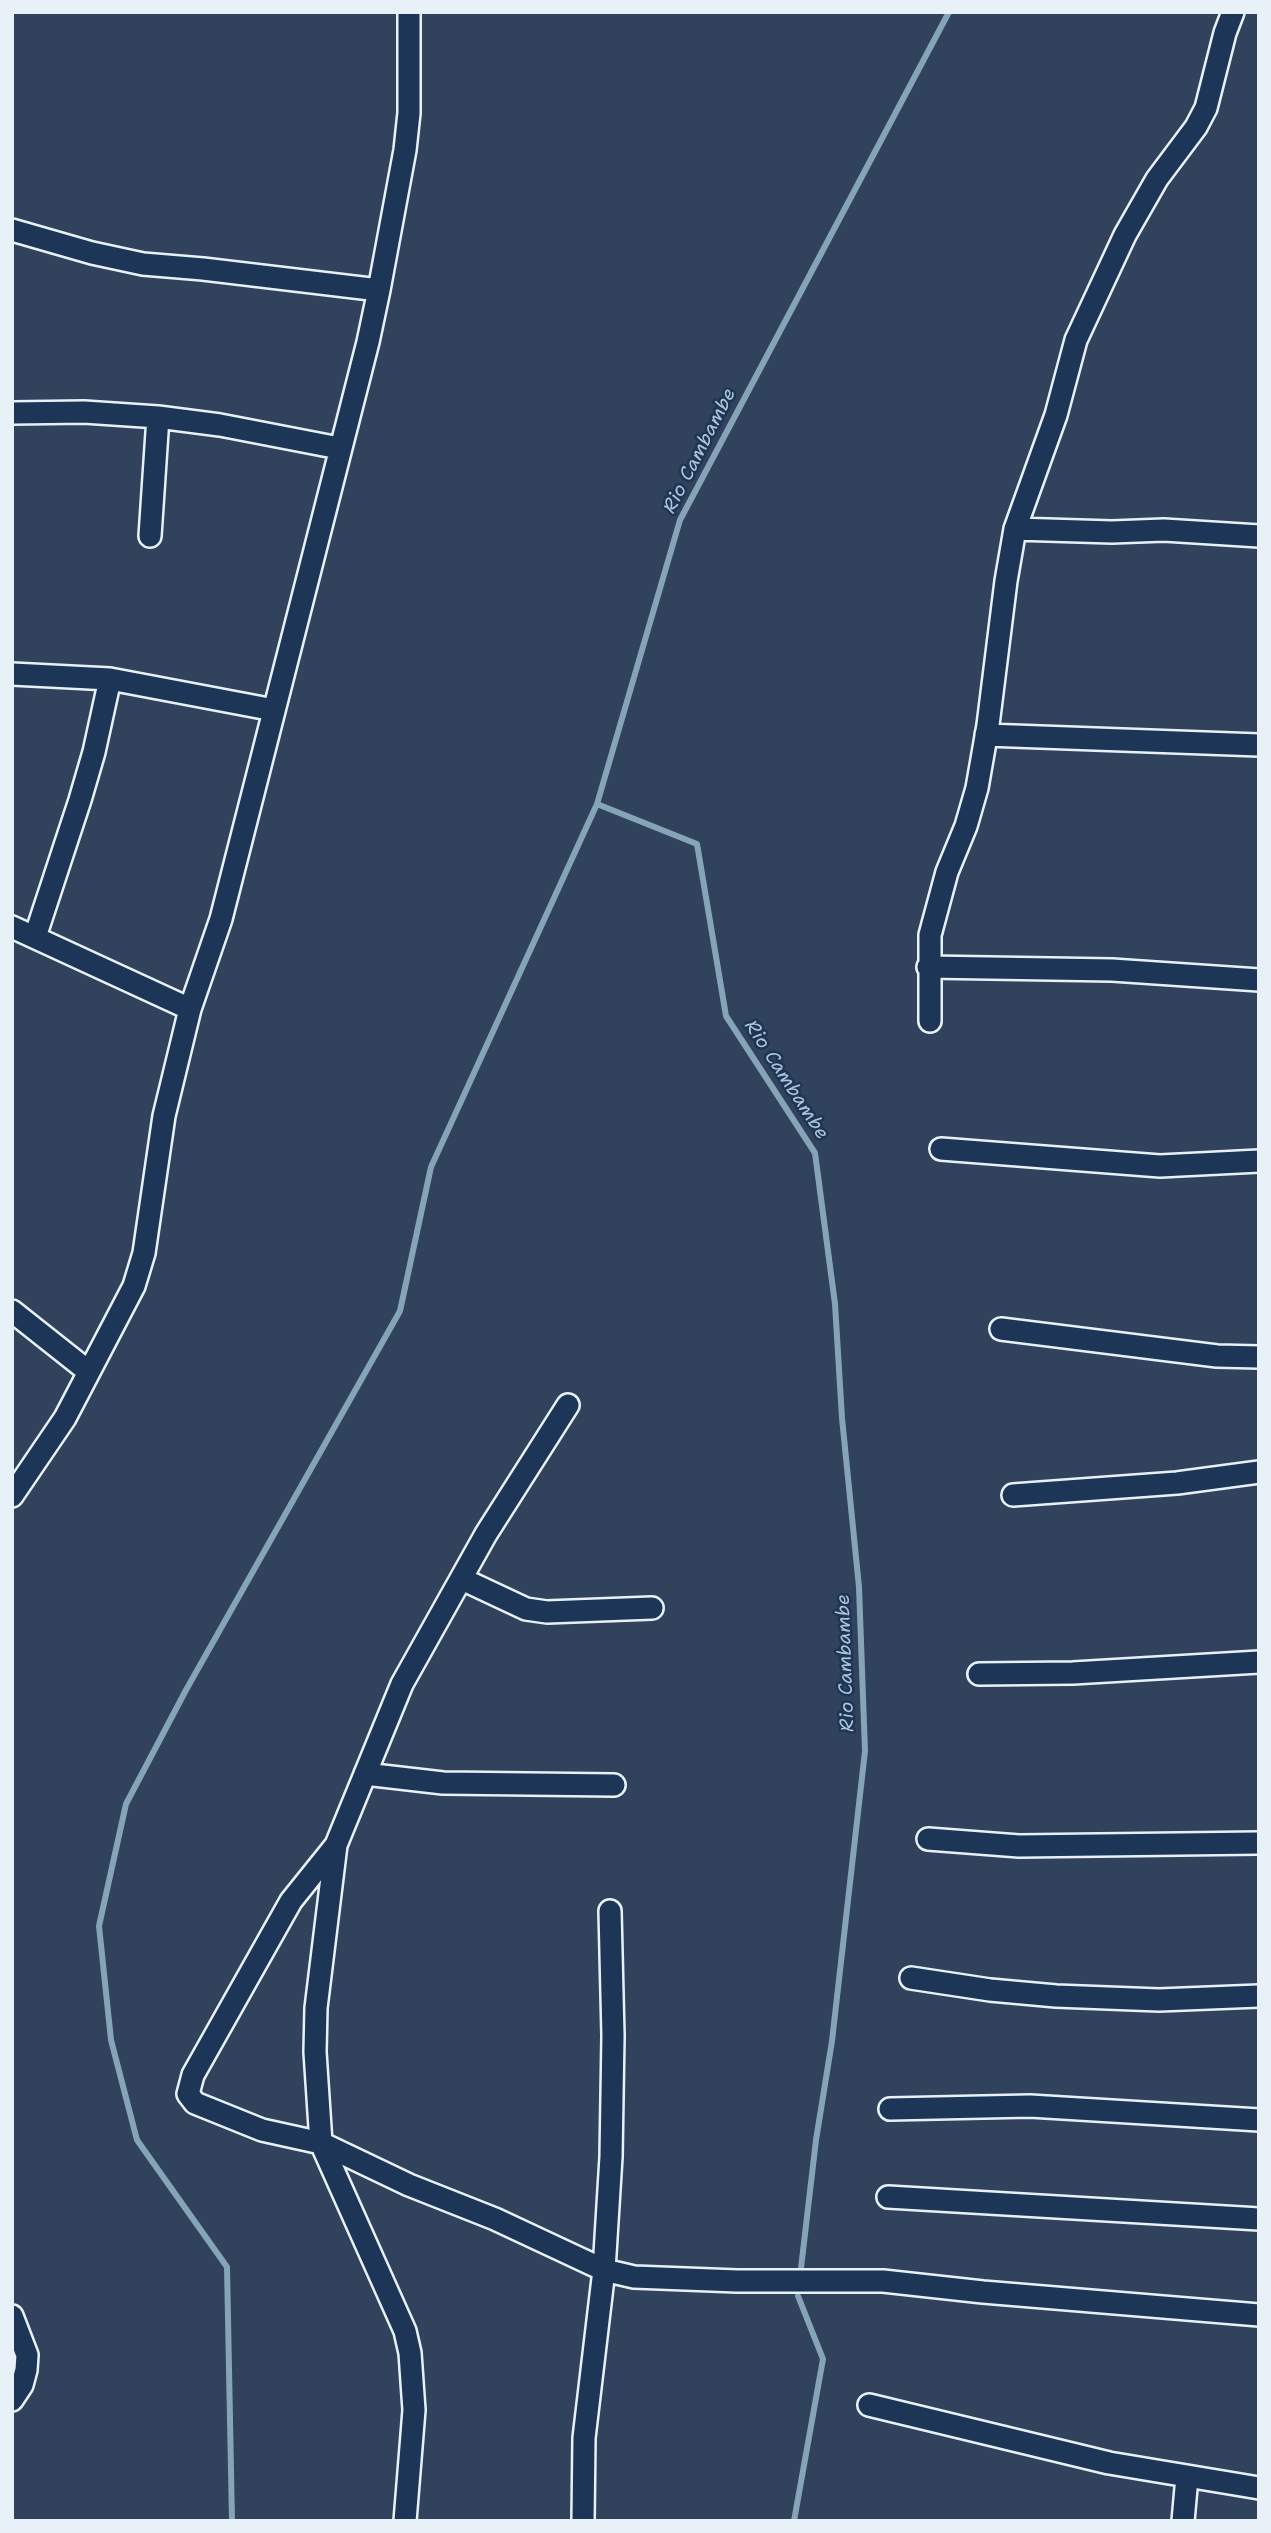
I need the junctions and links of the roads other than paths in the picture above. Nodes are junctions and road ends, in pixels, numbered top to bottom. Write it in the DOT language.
graph roads {
  1 [pos="409,12"];
  2 [pos="1233,12"];
  3 [pos="12,230"];
  4 [pos="379,290"];
  5 [pos="12,412"];
  6 [pos="158,417"];
  7 [pos="340,448"];
  8 [pos="1015,529"];
  9 [pos="150,536"];
  10 [pos="1259,536"];
  11 [pos="12,674"];
  12 [pos="110,679"];
  13 [pos="274,710"];
  14 [pos="986,735"];
  15 [pos="1259,746"];
  16 [pos="12,927"];
  17 [pos="35,937"];
  18 [pos="928,967"];
  19 [pos="1259,980"];
  20 [pos="190,1009"];
  21 [pos="930,1021"];
  22 [pos="941,1149"];
  23 [pos="1259,1161"];
  24 [pos="12,1311"];
  25 [pos="1001,1329"];
  26 [pos="1259,1357"];
  27 [pos="89,1372"];
  28 [pos="568,1405"];
  29 [pos="1259,1472"];
  30 [pos="1013,1495"];
  31 [pos="12,1496"];
  32 [pos="461,1579"];
  33 [pos="652,1608"];
  34 [pos="1259,1662"];
  35 [pos="978,1674"];
  36 [pos="365,1774"];
  37 [pos="614,1785"];
  38 [pos="928,1839"];
  39 [pos="1259,1843"];
  40 [pos="336,1845"];
  41 [pos="610,1911"];
  42 [pos="911,1978"];
  43 [pos="1259,1996"];
  44 [pos="890,2109"];
  45 [pos="1259,2120"];
  46 [pos="321,2143"];
  47 [pos="888,2197"];
  48 [pos="1259,2219"];
  49 [pos="604,2270"];
  50 [pos="1259,2315"];
  51 [pos="12,2316"];
  52 [pos="12,2400"];
  53 [pos="869,2405"];
  54 [pos="1187,2477"];
  55 [pos="1259,2488"];
  56 [pos="405,2521"];
  57 [pos="583,2521"];
  58 [pos="1183,2521"];
  1 -- 4 [label="street"];
  2 -- 8 [label="street"];
  3 -- 4 [label="street"];
  4 -- 7 [label="street"];
  5 -- 6 [label="street"];
  6 -- 7 [label="street"];
  6 -- 9 [label="street"];
  7 -- 13 [label="street"];
  8 -- 10 [label="street"];
  8 -- 14 [label="street"];
  11 -- 12 [label="street"];
  12 -- 13 [label="street"];
  12 -- 17 [label="street"];
  13 -- 20 [label="street"];
  14 -- 15 [label="street"];
  14 -- 18 [label="street"];
  16 -- 17 [label="street"];
  17 -- 20 [label="street"];
  18 -- 19 [label="street"];
  18 -- 21 [label="street"];
  20 -- 27 [label="street"];
  22 -- 23 [label="street"];
  24 -- 27 [label="street"];
  25 -- 26 [label="street"];
  27 -- 31 [label="street"];
  28 -- 32 [label="street"];
  29 -- 30 [label="street"];
  32 -- 33 [label="street"];
  32 -- 36 [label="street"];
  34 -- 35 [label="street"];
  36 -- 37 [label="street"];
  36 -- 40 [label="street"];
  38 -- 39 [label="street"];
  40 -- 46 [label="street"];
  40 -- 46 [label="street"];
  41 -- 49 [label="street"];
  42 -- 43 [label="street"];
  44 -- 45 [label="street"];
  46 -- 49 [label="street"];
  46 -- 56 [label="street"];
  47 -- 48 [label="street"];
  49 -- 50 [label="street"];
  49 -- 57 [label="street"];
  51 -- 52 [label="street"];
  53 -- 54 [label="street"];
  54 -- 55 [label="street"];
  54 -- 58 [label="street"];
}
